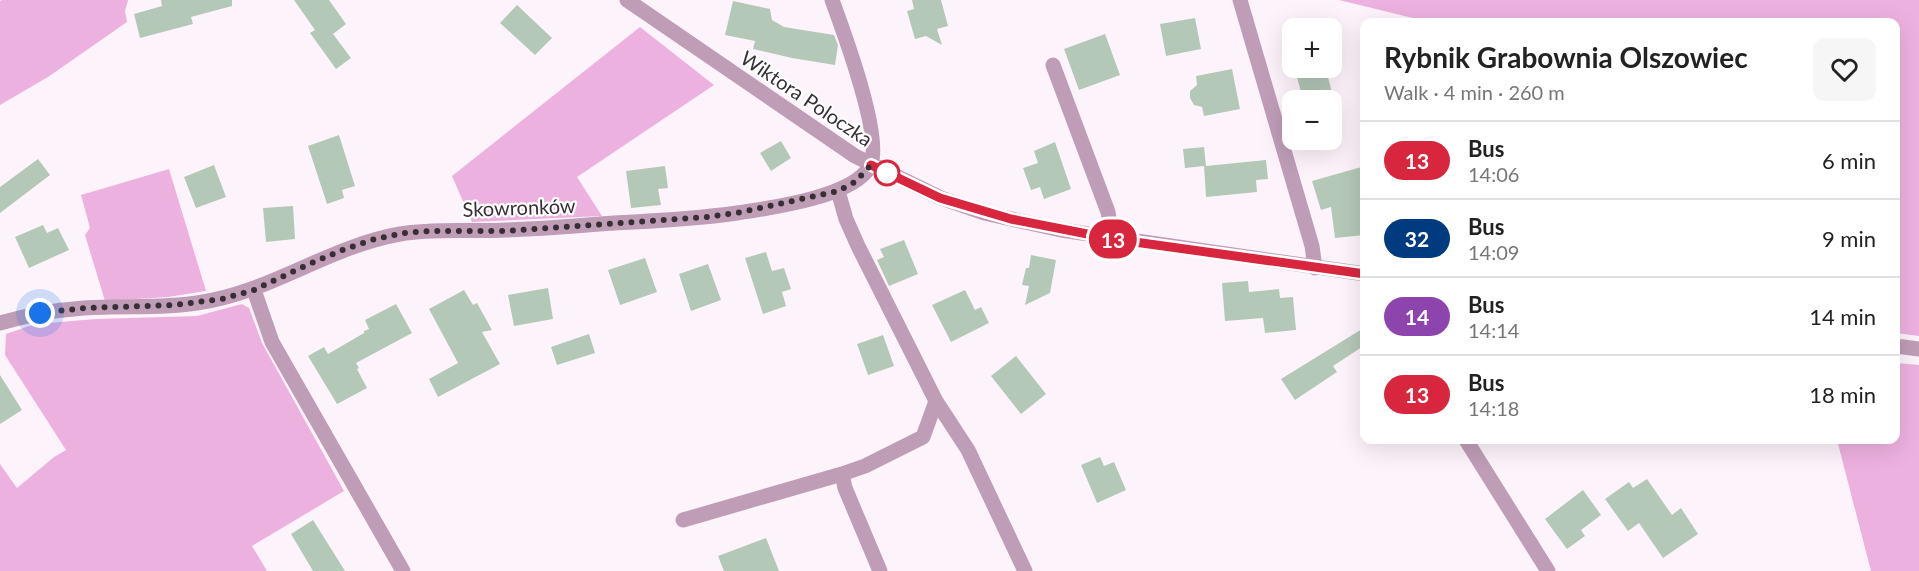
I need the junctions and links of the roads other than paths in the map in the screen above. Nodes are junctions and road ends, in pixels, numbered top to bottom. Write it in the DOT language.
graph roads {
  1 [pos="627,0"];
  2 [pos="832,0"];
  3 [pos="1240,0"];
  4 [pos="1053,65"];
  5 [pos="871,165"];
  6 [pos="838,191"];
  7 [pos="1113,239"];
  8 [pos="1315,268"];
  9 [pos="1360,273"];
  10 [pos="254,290"];
  11 [pos="0,323"];
  12 [pos="1900,347"];
  13 [pos="1919,349"];
  14 [pos="936,401"];
  15 [pos="1469,444"];
  16 [pos="842,474"];
  17 [pos="683,520"];
  18 [pos="403,571"];
  19 [pos="880,571"];
  20 [pos="1025,571"];
  21 [pos="1548,571"];
  1 -- 5 [label="street, Wiktora Poloczka"];
  2 -- 5 [label="street"];
  3 -- 8 [label="street"];
  4 -- 7 [label="street"];
  5 -- 6 [label="street, Skowronków"];
  5 -- 7 [label="street, Wiktora Poloczka"];
  6 -- 10 [label="street, Skowronków"];
  6 -- 14 [label="street"];
  7 -- 8 [label="street, Wiktora Poloczka"];
  8 -- 9 [label="street, Wiktora Poloczka"];
  10 -- 11 [label="street, Skowronków"];
  10 -- 18 [label="street"];
  12 -- 13 [label="street"];
  14 -- 16 [label="street"];
  14 -- 20 [label="street"];
  15 -- 21 [label="street"];
  16 -- 17 [label="street"];
  16 -- 19 [label="street"];
}
